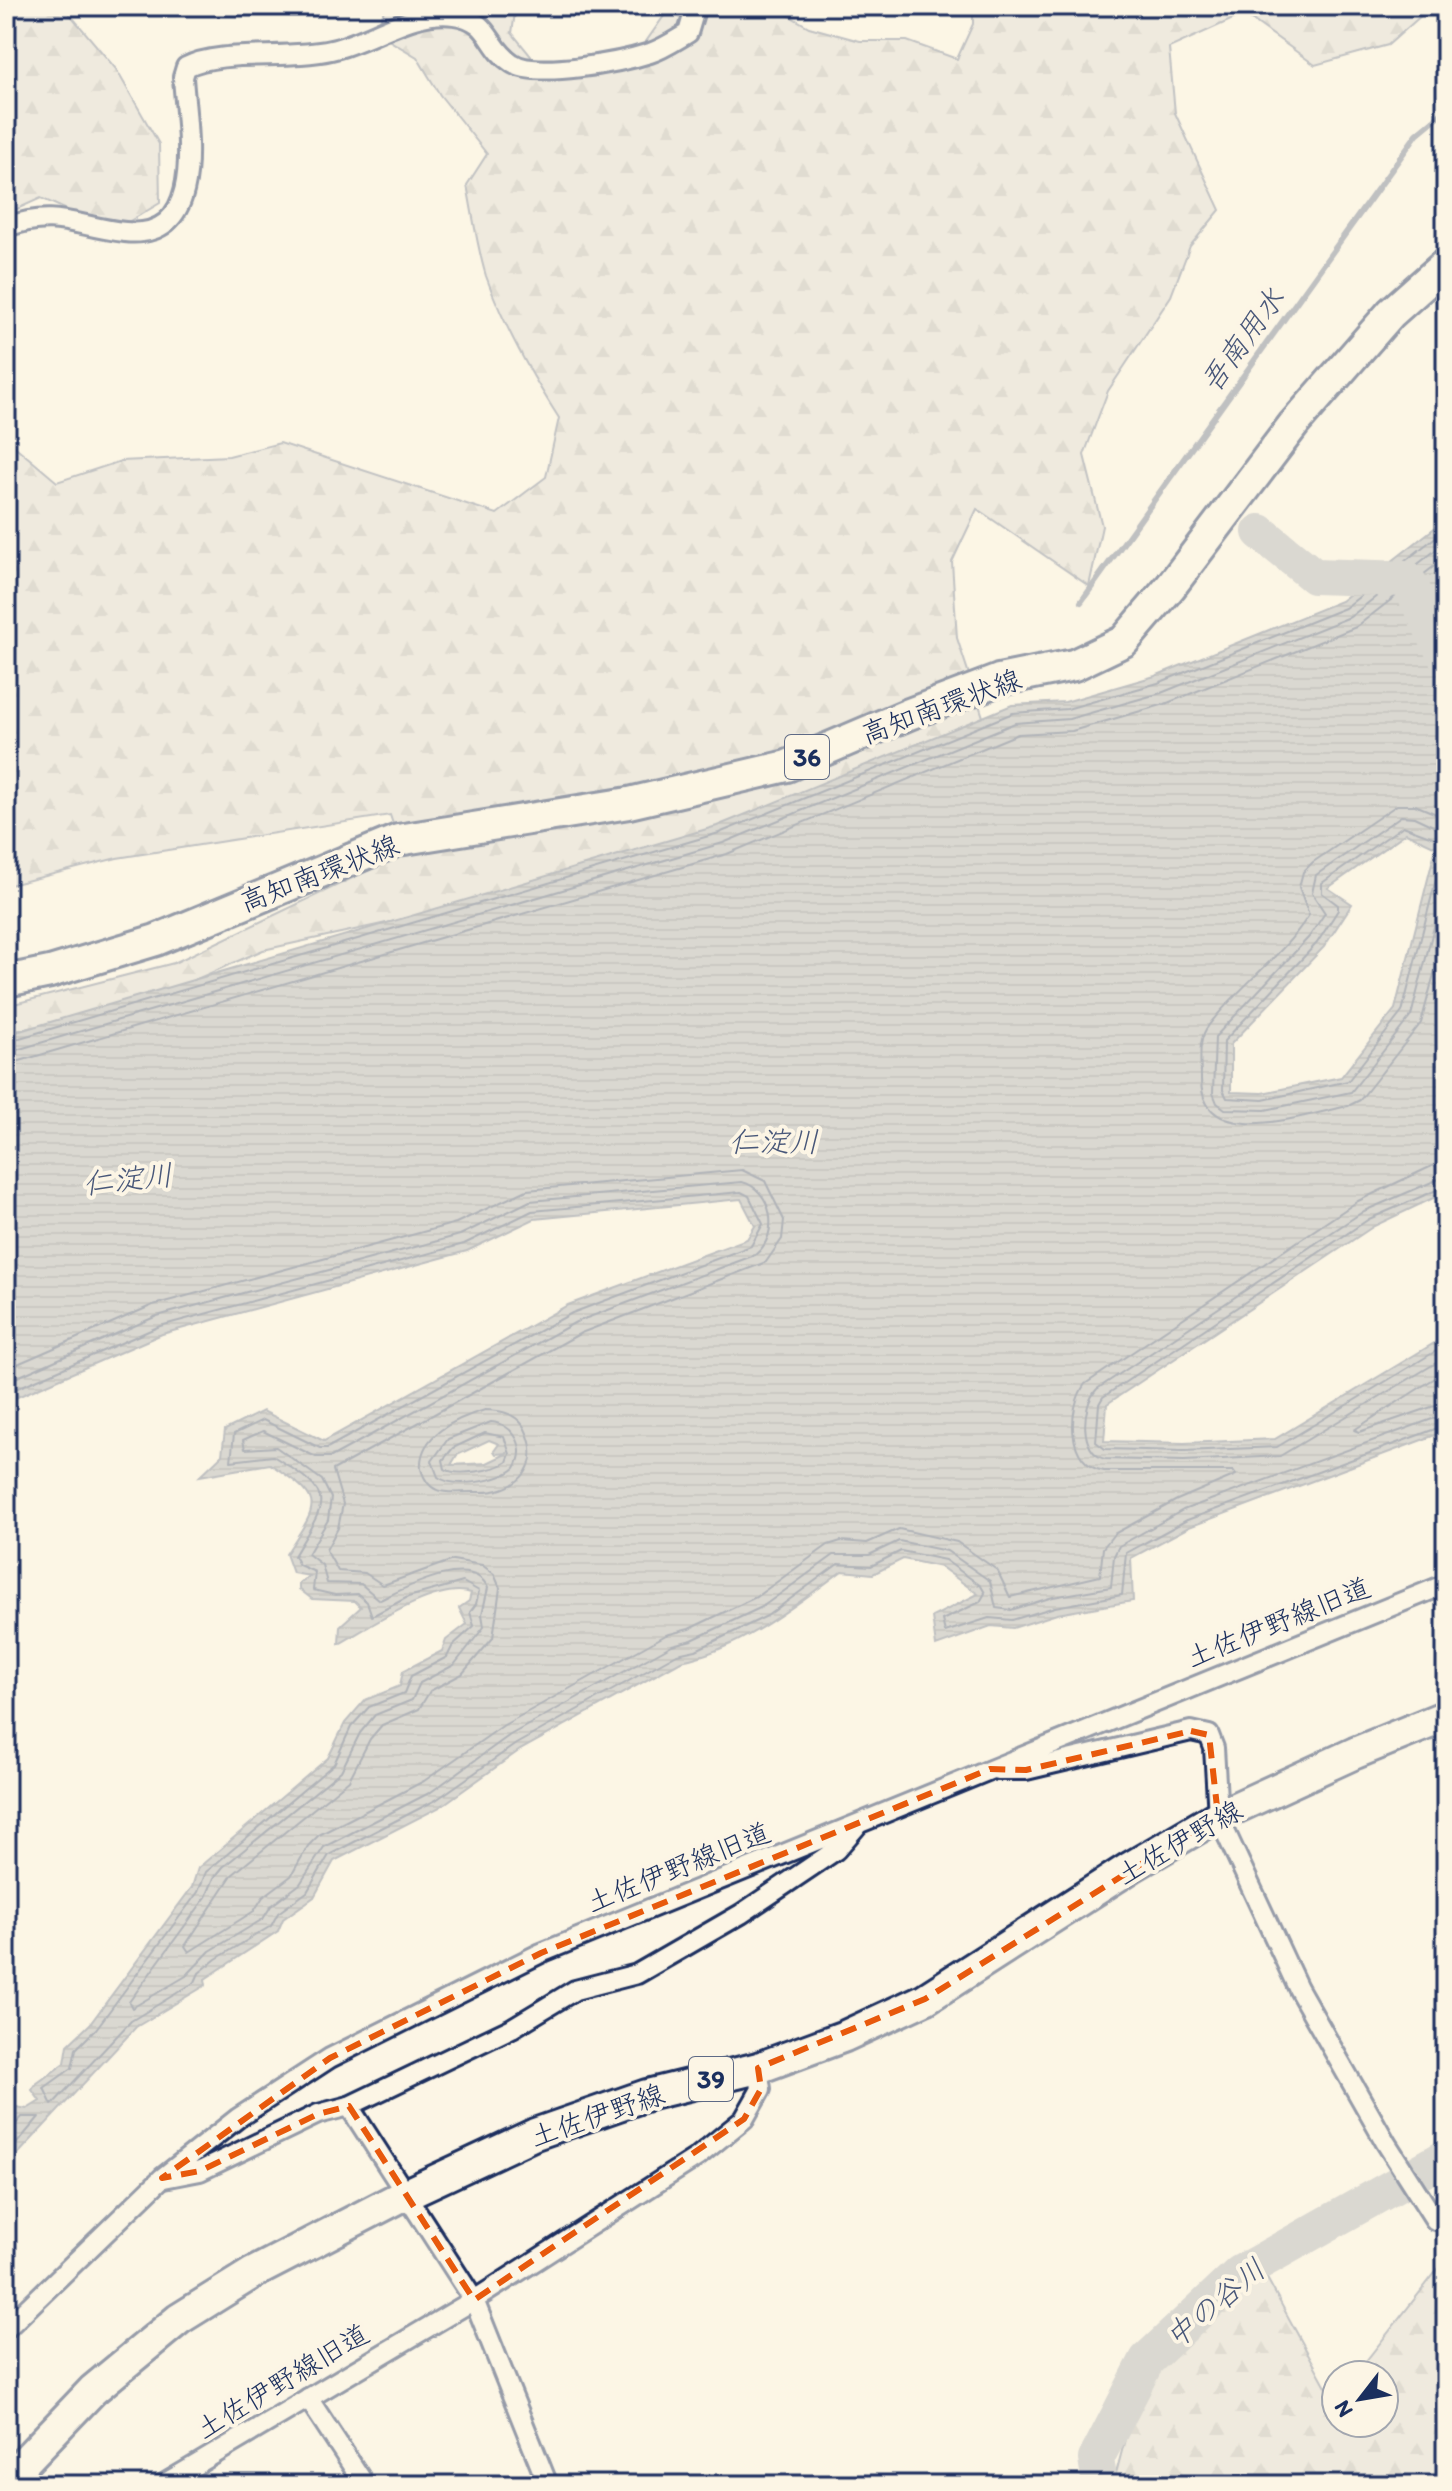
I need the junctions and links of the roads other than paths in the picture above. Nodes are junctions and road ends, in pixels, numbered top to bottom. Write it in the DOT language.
graph roads {
  1 [pos="696,6"];
  2 [pos="6,227"];
  3 [pos="1446,264"];
  4 [pos="6,981"];
  5 [pos="1446,1584"];
  6 [pos="1446,1716"];
  7 [pos="990,1769"];
  8 [pos="1218,1816"];
  9 [pos="859,1824"];
  10 [pos="758,2068"];
  11 [pos="349,2106"];
  12 [pos="162,2178"];
  13 [pos="406,2194"];
  14 [pos="1441,2217"];
  15 [pos="474,2300"];
  16 [pos="6,2329"];
  17 [pos="308,2398"];
  18 [pos="6,2481"];
  19 [pos="162,2485"];
  20 [pos="365,2485"];
  21 [pos="548,2485"];
  1 -- 2 [label="street"];
  3 -- 4 [label="main road, 高知南環状線 / 36"];
  5 -- 7 [label="street, 土佐伊野線旧道"];
  6 -- 8 [label="main road, 土佐伊野線 / 39"];
  7 -- 8 [label="street"];
  7 -- 9 [label="street, 土佐伊野線旧道"];
  8 -- 10 [label="main road, 土佐伊野線 / 39"];
  8 -- 14 [label="street"];
  9 -- 11 [label="street"];
  9 -- 12 [label="street, 土佐伊野線旧道"];
  10 -- 13 [label="main road, 土佐伊野線 / 39"];
  10 -- 15 [label="street, 土佐伊野線旧道"];
  11 -- 12 [label="street"];
  11 -- 13 [label="street"];
  12 -- 16 [label="street, 土佐伊野線旧道"];
  13 -- 15 [label="street"];
  13 -- 18 [label="main road, 土佐伊野線 / 39"];
  15 -- 17 [label="street, 土佐伊野線旧道"];
  15 -- 21 [label="street"];
  17 -- 19 [label="street, 土佐伊野線旧道"];
  17 -- 20 [label="street"];
}
